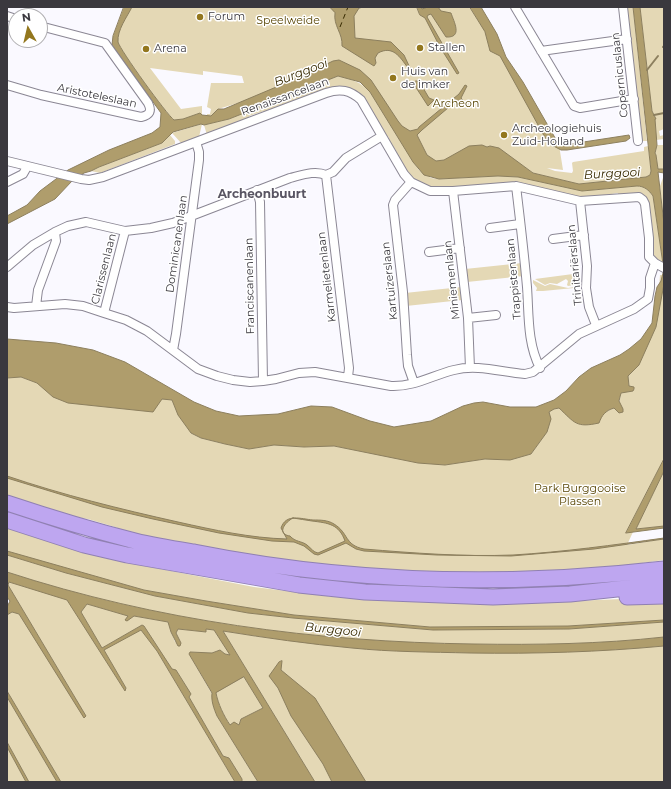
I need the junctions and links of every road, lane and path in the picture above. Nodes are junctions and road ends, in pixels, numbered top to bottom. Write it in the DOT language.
graph roads {
  1 [pos="515,7"];
  2 [pos="623,7"];
  3 [pos="48,28"];
  4 [pos="627,39"];
  5 [pos="541,51"];
  6 [pos="7,85"];
  7 [pos="634,99"];
  8 [pos="382,136"];
  9 [pos="638,141"];
  10 [pos="196,142"];
  11 [pos="7,161"];
  12 [pos="27,166"];
  13 [pos="326,175"];
  14 [pos="7,182"];
  15 [pos="411,182"];
  16 [pos="516,186"];
  17 [pos="257,190"];
  18 [pos="454,191"];
  19 [pos="580,201"];
  20 [pos="192,216"];
  21 [pos="520,224"];
  22 [pos="490,228"];
  23 [pos="125,231"];
  24 [pos="55,232"];
  25 [pos="584,235"];
  26 [pos="553,239"];
  27 [pos="460,248"];
  28 [pos="429,252"];
  29 [pos="660,266"];
  30 [pos="7,267"];
  31 [pos="36,306"];
  32 [pos="7,307"];
  33 [pos="104,312"];
  34 [pos="496,315"];
  35 [pos="468,318"];
  36 [pos="596,326"];
  37 [pos="173,350"];
  38 [pos="470,368"];
  39 [pos="540,368"];
  40 [pos="348,377"];
  41 [pos="263,381"];
  42 [pos="414,383"];
  43 [pos="7,503"];
  44 [pos="7,520"];
  45 [pos="664,562"];
  46 [pos="664,569"];
  47 [pos="611,574"];
  48 [pos="664,584"];
  49 [pos="570,594"];
  50 [pos="664,596"];
  1 -- 5 [label="street"];
  2 -- 4 [label="street, Copernicuslaan"];
  3 -- 6 [label="street, Aristoteleslaan"];
  4 -- 5 [label="street"];
  4 -- 7 [label="street, Copernicuslaan"];
  5 -- 7 [label="street"];
  7 -- 9 [label="street, Copernicuslaan"];
  8 -- 10 [label="street, Renaissancelaan"];
  8 -- 13 [label="street"];
  8 -- 15 [label="street, Renaissancelaan"];
  10 -- 12 [label="street, Renaissancelaan"];
  10 -- 20 [label="street, Dominicanenlaan"];
  11 -- 12 [label="street, Renaissancelaan"];
  12 -- 14 [label="street"];
  13 -- 17 [label="street"];
  13 -- 40 [label="street, Karmelietenlaan"];
  15 -- 18 [label="street, Renaissancelaan"];
  15 -- 42 [label="street, Kartuizerslaan"];
  16 -- 18 [label="street, Renaissancelaan"];
  16 -- 19 [label="street, Renaissancelaan"];
  16 -- 21 [label="street, Trappistenlaan"];
  17 -- 20 [label="street"];
  17 -- 41 [label="street, Franciscanenlaan"];
  18 -- 27 [label="street, Miniemenlaan"];
  19 -- 25 [label="street, Trinitariërslaan"];
  19 -- 29 [label="street, Renaissancelaan"];
  20 -- 23 [label="street"];
  20 -- 37 [label="street, Dominicanenlaan"];
  21 -- 22 [label="street"];
  21 -- 39 [label="street, Trappistenlaan"];
  23 -- 24 [label="street"];
  23 -- 33 [label="street, Clarissenlaan"];
  24 -- 30 [label="street"];
  24 -- 31 [label="street"];
  25 -- 26 [label="street"];
  25 -- 36 [label="street, Trinitariërslaan"];
  27 -- 28 [label="street"];
  27 -- 35 [label="street, Miniemenlaan"];
  29 -- 36 [label="street"];
  31 -- 32 [label="street"];
  31 -- 33 [label="street"];
  33 -- 37 [label="street"];
  34 -- 35 [label="street"];
  35 -- 38 [label="street, Miniemenlaan"];
  36 -- 39 [label="street"];
  37 -- 41 [label="street"];
  38 -- 39 [label="street"];
  38 -- 42 [label="street"];
  40 -- 41 [label="street"];
  40 -- 42 [label="street"];
  43 -- 47 [label="highway"];
  44 -- 49 [label="highway"];
  45 -- 47 [label="highway"];
  46 -- 47 [label="highway"];
  48 -- 49 [label="highway"];
  49 -- 50 [label="highway"];
}
